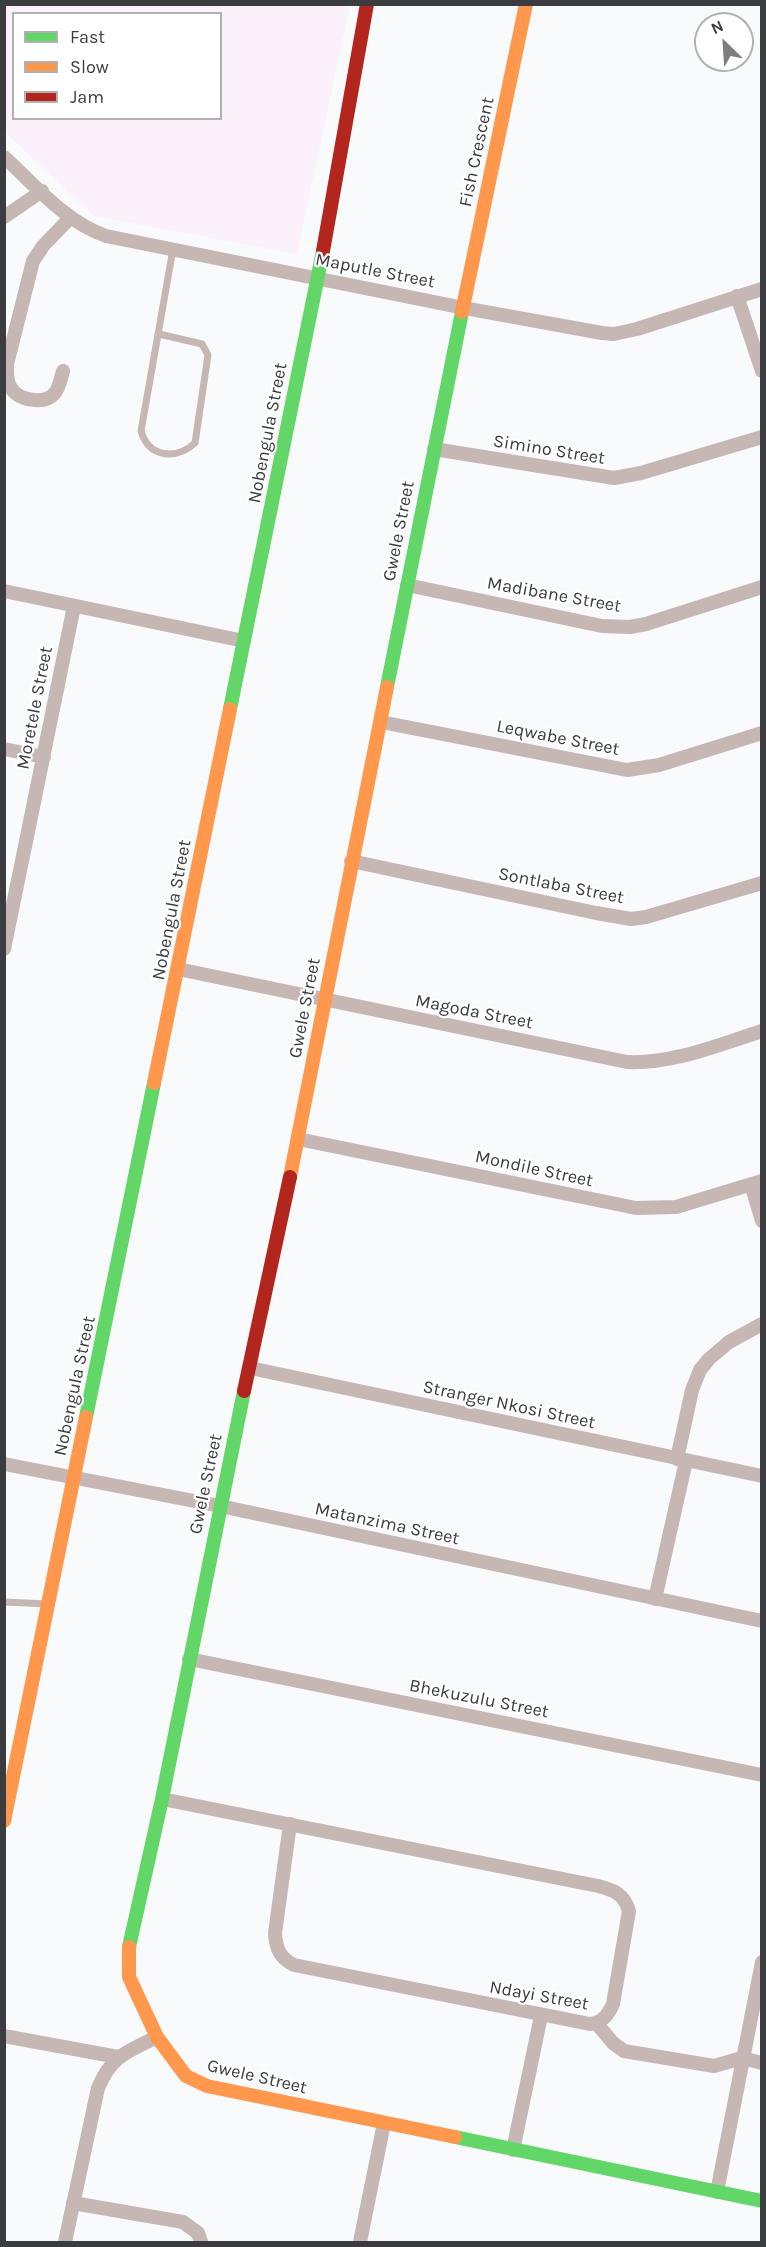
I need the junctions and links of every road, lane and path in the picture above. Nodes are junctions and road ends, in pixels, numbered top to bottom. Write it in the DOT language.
graph roads {
  1 [pos="367,4"];
  2 [pos="526,4"];
  3 [pos="4,157"];
  4 [pos="42,191"];
  5 [pos="4,217"];
  6 [pos="70,218"];
  7 [pos="173,249"];
  8 [pos="318,278"];
  9 [pos="762,288"];
  10 [pos="737,296"];
  11 [pos="464,308"];
  12 [pos="159,334"];
  13 [pos="63,371"];
  14 [pos="762,371"];
  15 [pos="762,437"];
  16 [pos="434,448"];
  17 [pos="407,585"];
  18 [pos="762,587"];
  19 [pos="4,591"];
  20 [pos="74,606"];
  21 [pos="244,641"];
  22 [pos="381,722"];
  23 [pos="762,733"];
  24 [pos="4,750"];
  25 [pos="44,757"];
  26 [pos="351,861"];
  27 [pos="762,883"];
  28 [pos="10,887"];
  29 [pos="4,948"];
  30 [pos="178,969"];
  31 [pos="324,1000"];
  32 [pos="762,1031"];
  33 [pos="298,1139"];
  34 [pos="756,1182"];
  35 [pos="762,1221"];
  36 [pos="762,1324"];
  37 [pos="250,1368"];
  38 [pos="682,1460"];
  39 [pos="4,1464"];
  40 [pos="762,1476"];
  41 [pos="75,1478"];
  42 [pos="220,1506"];
  43 [pos="655,1599"];
  44 [pos="4,1602"];
  45 [pos="49,1605"];
  46 [pos="762,1621"];
  47 [pos="189,1659"];
  48 [pos="762,1775"];
  49 [pos="162,1799"];
  50 [pos="4,1821"];
  51 [pos="290,1824"];
  52 [pos="762,1962"];
  53 [pos="541,2016"];
  54 [pos="597,2024"];
  55 [pos="4,2036"];
  56 [pos="157,2037"];
  57 [pos="118,2057"];
  58 [pos="742,2058"];
  59 [pos="762,2062"];
  60 [pos="384,2123"];
  61 [pos="513,2150"];
  62 [pos="717,2192"];
  63 [pos="762,2201"];
  64 [pos="73,2203"];
  65 [pos="65,2242"];
  66 [pos="201,2242"];
  67 [pos="360,2242"];
  1 -- 8 [label="street, Nobengula Street"];
  2 -- 11 [label="street, Fish Crescent"];
  3 -- 4 [label="street, Maputle Street"];
  4 -- 5 [label="street"];
  4 -- 6 [label="street, Maputle Street"];
  6 -- 7 [label="street, Maputle Street"];
  6 -- 13 [label="street"];
  7 -- 8 [label="street, Maputle Street"];
  7 -- 12 [label="lane"];
  8 -- 11 [label="street, Maputle Street"];
  8 -- 21 [label="street, Nobengula Street"];
  9 -- 10 [label="street, Maputle Street"];
  10 -- 11 [label="street, Maputle Street"];
  10 -- 14 [label="street"];
  11 -- 16 [label="street, Gwele Street"];
  12 -- 12 [label="lane"];
  15 -- 16 [label="street, Simino Street"];
  16 -- 17 [label="street, Gwele Street"];
  17 -- 18 [label="street, Madibane Street"];
  17 -- 22 [label="street, Gwele Street"];
  19 -- 20 [label="street"];
  20 -- 21 [label="street"];
  20 -- 25 [label="street, Moretele Street"];
  21 -- 30 [label="street, Nobengula Street"];
  22 -- 23 [label="street, Leqwabe Street"];
  22 -- 26 [label="street, Gwele Street"];
  24 -- 25 [label="street"];
  25 -- 28 [label="street, Moretele Street"];
  26 -- 27 [label="street, Sontlaba Street"];
  26 -- 31 [label="street, Gwele Street"];
  28 -- 29 [label="street, Moretele Street"];
  30 -- 31 [label="street, Magoda Street"];
  30 -- 41 [label="street, Nobengula Street"];
  31 -- 32 [label="street, Magoda Street"];
  31 -- 33 [label="street, Gwele Street"];
  33 -- 34 [label="street, Mondile Street"];
  33 -- 37 [label="street, Gwele Street"];
  34 -- 35 [label="street"];
  36 -- 38 [label="street"];
  37 -- 38 [label="street, Stranger Nkosi Street"];
  37 -- 42 [label="street, Gwele Street"];
  38 -- 40 [label="street, Stranger Nkosi Street"];
  38 -- 43 [label="street"];
  39 -- 41 [label="street, Matanzima Street"];
  41 -- 42 [label="street, Matanzima Street"];
  41 -- 45 [label="street, Nobengula Street"];
  42 -- 43 [label="street, Matanzima Street"];
  42 -- 47 [label="street, Gwele Street"];
  43 -- 46 [label="street, Matanzima Street"];
  44 -- 45 [label="lane"];
  45 -- 50 [label="street, Nobengula Street"];
  47 -- 48 [label="street, Bhekuzulu Street"];
  47 -- 49 [label="street, Gwele Street"];
  49 -- 51 [label="street, Ndayi Street"];
  49 -- 56 [label="street, Gwele Street"];
  51 -- 53 [label="street, Ndayi Street"];
  51 -- 54 [label="street, Ndayi Street"];
  52 -- 58 [label="street"];
  53 -- 54 [label="street, Ndayi Street"];
  53 -- 61 [label="street"];
  54 -- 58 [label="street"];
  55 -- 57 [label="street"];
  56 -- 57 [label="street"];
  56 -- 60 [label="street, Gwele Street"];
  57 -- 64 [label="street"];
  58 -- 59 [label="street"];
  58 -- 62 [label="street"];
  60 -- 61 [label="street, Gwele Street"];
  60 -- 67 [label="street"];
  61 -- 62 [label="street, Gwele Street"];
  62 -- 63 [label="street, Gwele Street"];
  64 -- 65 [label="street"];
  64 -- 66 [label="street"];
}
